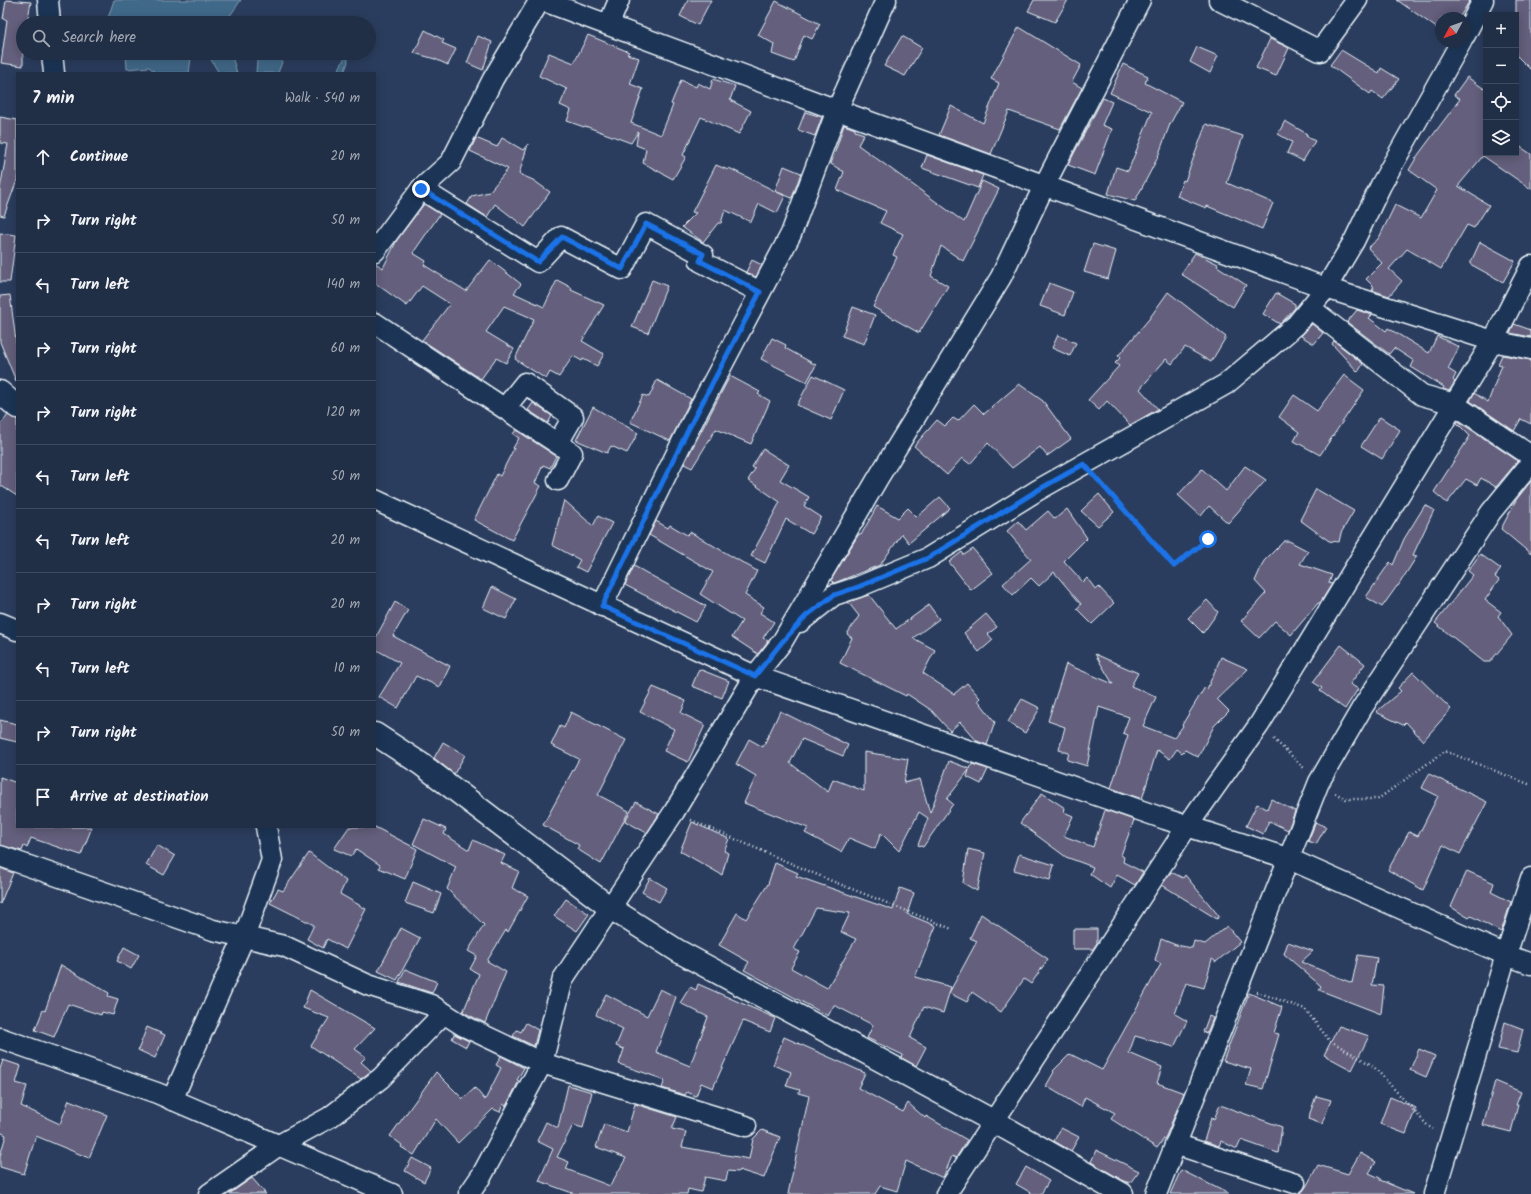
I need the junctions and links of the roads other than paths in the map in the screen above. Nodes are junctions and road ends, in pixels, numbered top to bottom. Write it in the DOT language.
graph roads {
  1 [pos="48,0"];
  2 [pos="541,0"];
  3 [pos="619,0"];
  4 [pos="886,0"];
  5 [pos="1140,0"];
  6 [pos="1357,0"];
  7 [pos="1483,0"];
  8 [pos="1228,2"];
  9 [pos="49,16"];
  10 [pos="1471,23"];
  11 [pos="609,24"];
  12 [pos="1458,48"];
  13 [pos="53,60"];
  14 [pos="54,72"];
  15 [pos="837,110"];
  16 [pos="1044,186"];
  17 [pos="421,189"];
  18 [pos="376,250"];
  19 [pos="1531,266"];
  20 [pos="1326,288"];
  21 [pos="760,292"];
  22 [pos="1310,308"];
  23 [pos="376,324"];
  24 [pos="1493,342"];
  25 [pos="1531,349"];
  26 [pos="0,392"];
  27 [pos="1454,404"];
  28 [pos="16,406"];
  29 [pos="505,408"];
  30 [pos="558,443"];
  31 [pos="1531,456"];
  32 [pos="1531,463"];
  33 [pos="558,480"];
  34 [pos="376,500"];
  35 [pos="602,606"];
  36 [pos="0,623"];
  37 [pos="16,630"];
  38 [pos="782,642"];
  39 [pos="755,676"];
  40 [pos="376,735"];
  41 [pos="1188,825"];
  42 [pos="266,828"];
  43 [pos="0,856"];
  44 [pos="1287,858"];
  45 [pos="1531,878"];
  46 [pos="609,907"];
  47 [pos="244,937"];
  48 [pos="1506,955"];
  49 [pos="1531,964"];
  50 [pos="444,1013"];
  51 [pos="0,1038"];
  52 [pos="542,1063"];
  53 [pos="172,1100"];
  54 [pos="993,1121"];
  55 [pos="746,1126"];
  56 [pos="1175,1144"];
  57 [pos="279,1145"];
  58 [pos="1295,1183"];
  59 [pos="209,1194"];
  60 [pos="392,1194"];
  61 [pos="469,1194"];
  62 [pos="946,1194"];
  63 [pos="1122,1194"];
  64 [pos="1156,1194"];
  65 [pos="1434,1194"];
  1 -- 9 [label="street"];
  2 -- 11 [label="street"];
  2 -- 17 [label="street"];
  3 -- 11 [label="street"];
  4 -- 15 [label="street"];
  5 -- 16 [label="street"];
  6 -- 8 [label="street"];
  7 -- 10 [label="street"];
  11 -- 15 [label="street"];
  12 -- 20 [label="street"];
  13 -- 14 [label="street"];
  15 -- 16 [label="street"];
  15 -- 21 [label="street"];
  16 -- 20 [label="street"];
  16 -- 38 [label="street"];
  17 -- 18 [label="street"];
  17 -- 21 [label="street"];
  19 -- 24 [label="street"];
  20 -- 22 [label="street"];
  20 -- 24 [label="street"];
  21 -- 35 [label="street"];
  22 -- 27 [label="street"];
  22 -- 38 [label="street"];
  23 -- 29 [label="street"];
  24 -- 25 [label="street"];
  24 -- 27 [label="street"];
  26 -- 28 [label="street"];
  27 -- 31 [label="street"];
  27 -- 41 [label="street"];
  29 -- 30 [label="street"];
  29 -- 30 [label="street"];
  30 -- 33 [label="street"];
  32 -- 44 [label="street"];
  34 -- 35 [label="street"];
  35 -- 39 [label="street"];
  36 -- 37 [label="street"];
  38 -- 39 [label="street"];
  39 -- 41 [label="street"];
  39 -- 46 [label="street"];
  40 -- 46 [label="street"];
  41 -- 44 [label="street"];
  41 -- 54 [label="street"];
  42 -- 47 [label="street"];
  43 -- 47 [label="street"];
  44 -- 48 [label="street"];
  44 -- 56 [label="street"];
  45 -- 48 [label="street"];
  46 -- 52 [label="street"];
  46 -- 54 [label="street"];
  47 -- 50 [label="street"];
  47 -- 53 [label="street"];
  48 -- 49 [label="street"];
  48 -- 65 [label="street"];
  50 -- 52 [label="street"];
  50 -- 57 [label="street"];
  51 -- 53 [label="street"];
  52 -- 55 [label="street"];
  52 -- 61 [label="street"];
  53 -- 57 [label="street"];
  54 -- 62 [label="street"];
  54 -- 63 [label="street"];
  56 -- 58 [label="street"];
  56 -- 64 [label="street"];
  57 -- 59 [label="street"];
  57 -- 60 [label="street"];
}
